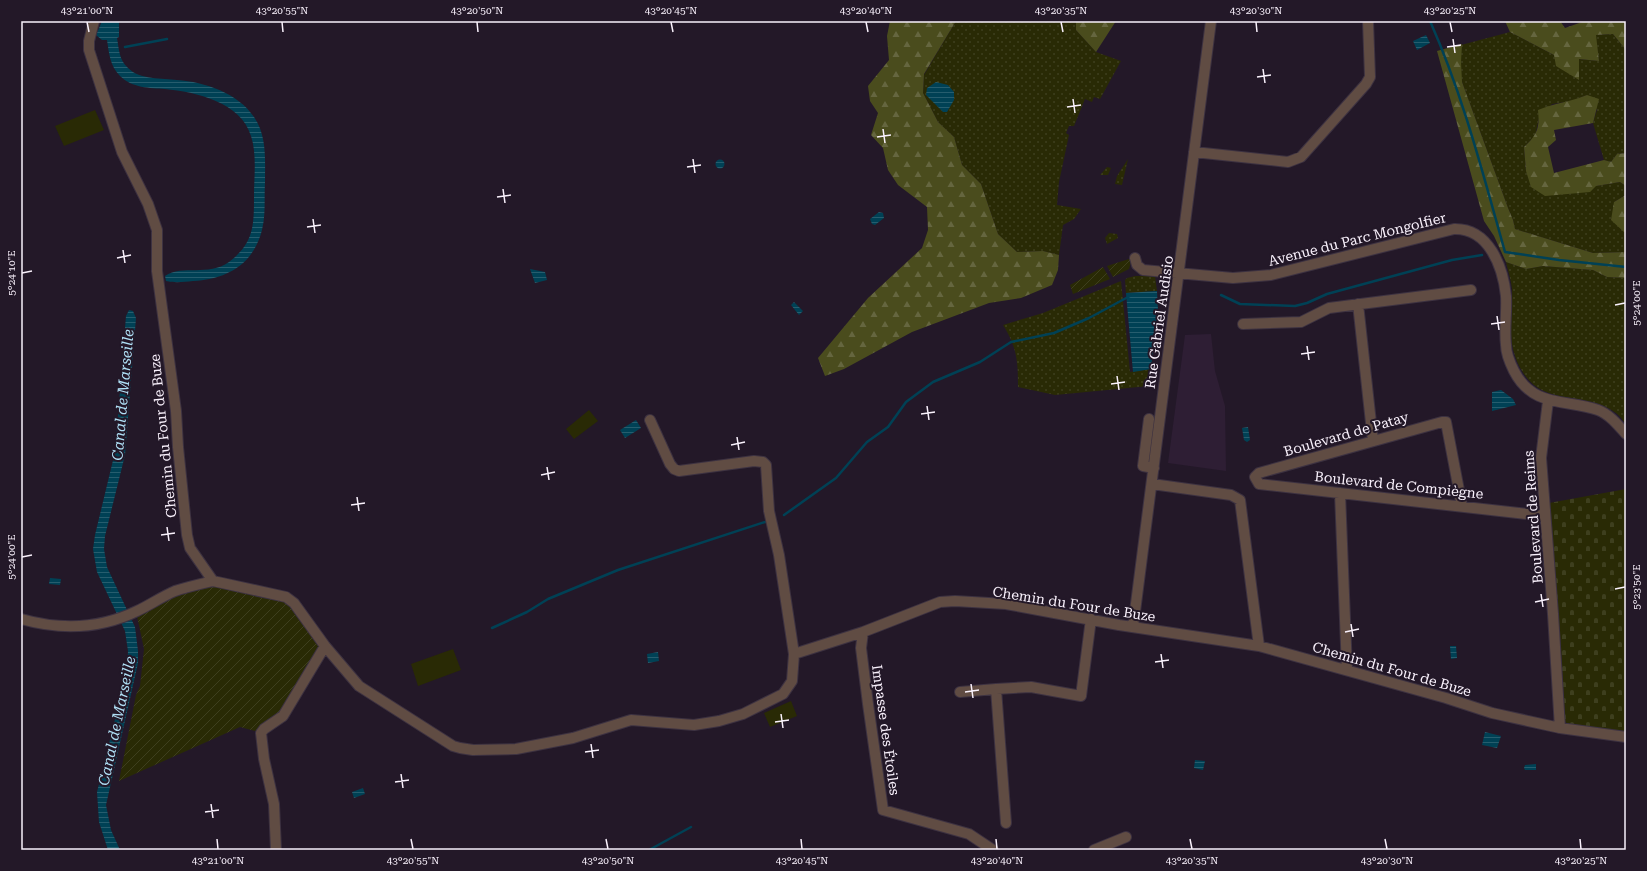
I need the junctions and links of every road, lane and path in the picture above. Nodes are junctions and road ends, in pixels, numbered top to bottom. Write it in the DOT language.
graph roads {
  1 [pos="94,21"];
  2 [pos="1211,21"];
  3 [pos="1368,21"];
  4 [pos="1194,152"];
  5 [pos="1135,258"];
  6 [pos="1180,273"];
  7 [pos="1470,290"];
  8 [pos="1358,304"];
  9 [pos="1243,324"];
  10 [pos="1548,401"];
  11 [pos="1149,419"];
  12 [pos="650,420"];
  13 [pos="1626,434"];
  14 [pos="1373,441"];
  15 [pos="1154,468"];
  16 [pos="1255,478"];
  17 [pos="1152,484"];
  18 [pos="1340,493"];
  19 [pos="1462,506"];
  20 [pos="1545,516"];
  21 [pos="213,581"];
  22 [pos="21,619"];
  23 [pos="1091,619"];
  24 [pos="1133,627"];
  25 [pos="863,632"];
  26 [pos="325,646"];
  27 [pos="1259,646"];
  28 [pos="794,654"];
  29 [pos="1347,670"];
  30 [pos="996,690"];
  31 [pos="960,692"];
  32 [pos="1560,728"];
  33 [pos="1626,737"];
  34 [pos="1006,823"];
  35 [pos="1126,837"];
  36 [pos="276,850"];
  37 [pos="993,850"];
  38 [pos="1094,850"];
  1 -- 21 [label="street, Chemin du Four de Buze"];
  2 -- 4 [label="street, Rue Gabriel Audisio"];
  3 -- 4 [label="street"];
  4 -- 6 [label="street, Rue Gabriel Audisio"];
  5 -- 6 [label="street, Avenue du Parc Mongolfier"];
  6 -- 10 [label="street, Avenue du Parc Mongolfier"];
  6 -- 15 [label="street, Rue Gabriel Audisio"];
  7 -- 8 [label="street"];
  8 -- 9 [label="street"];
  8 -- 14 [label="street"];
  10 -- 13 [label="street, Avenue du Parc Mongolfier"];
  10 -- 20 [label="street, Boulevard de Reims"];
  11 -- 15 [label="street"];
  12 -- 28 [label="street"];
  14 -- 16 [label="street, Boulevard de Patay"];
  14 -- 19 [label="street, Boulevard de Patay"];
  15 -- 17 [label="street, Rue Gabriel Audisio"];
  16 -- 18 [label="street, Boulevard de Compiègne"];
  17 -- 24 [label="street, Rue Gabriel Audisio"];
  17 -- 27 [label="street"];
  18 -- 19 [label="street, Boulevard de Compiègne"];
  18 -- 29 [label="street"];
  19 -- 20 [label="street, Boulevard de Compiègne"];
  20 -- 32 [label="street, Boulevard de Reims"];
  21 -- 22 [label="street"];
  21 -- 26 [label="street"];
  23 -- 24 [label="street, Chemin du Four de Buze"];
  23 -- 25 [label="street, Chemin du Four de Buze"];
  23 -- 30 [label="street"];
  24 -- 27 [label="street, Chemin du Four de Buze"];
  25 -- 28 [label="street, Chemin du Four de Buze"];
  25 -- 37 [label="street, Impasse des Étoiles"];
  26 -- 28 [label="street"];
  26 -- 36 [label="street"];
  27 -- 29 [label="street, Chemin du Four de Buze"];
  29 -- 32 [label="street, Chemin du Four de Buze"];
  30 -- 31 [label="street"];
  30 -- 34 [label="street"];
  32 -- 33 [label="street, Chemin du Four de Buze"];
  35 -- 38 [label="street"];
}
